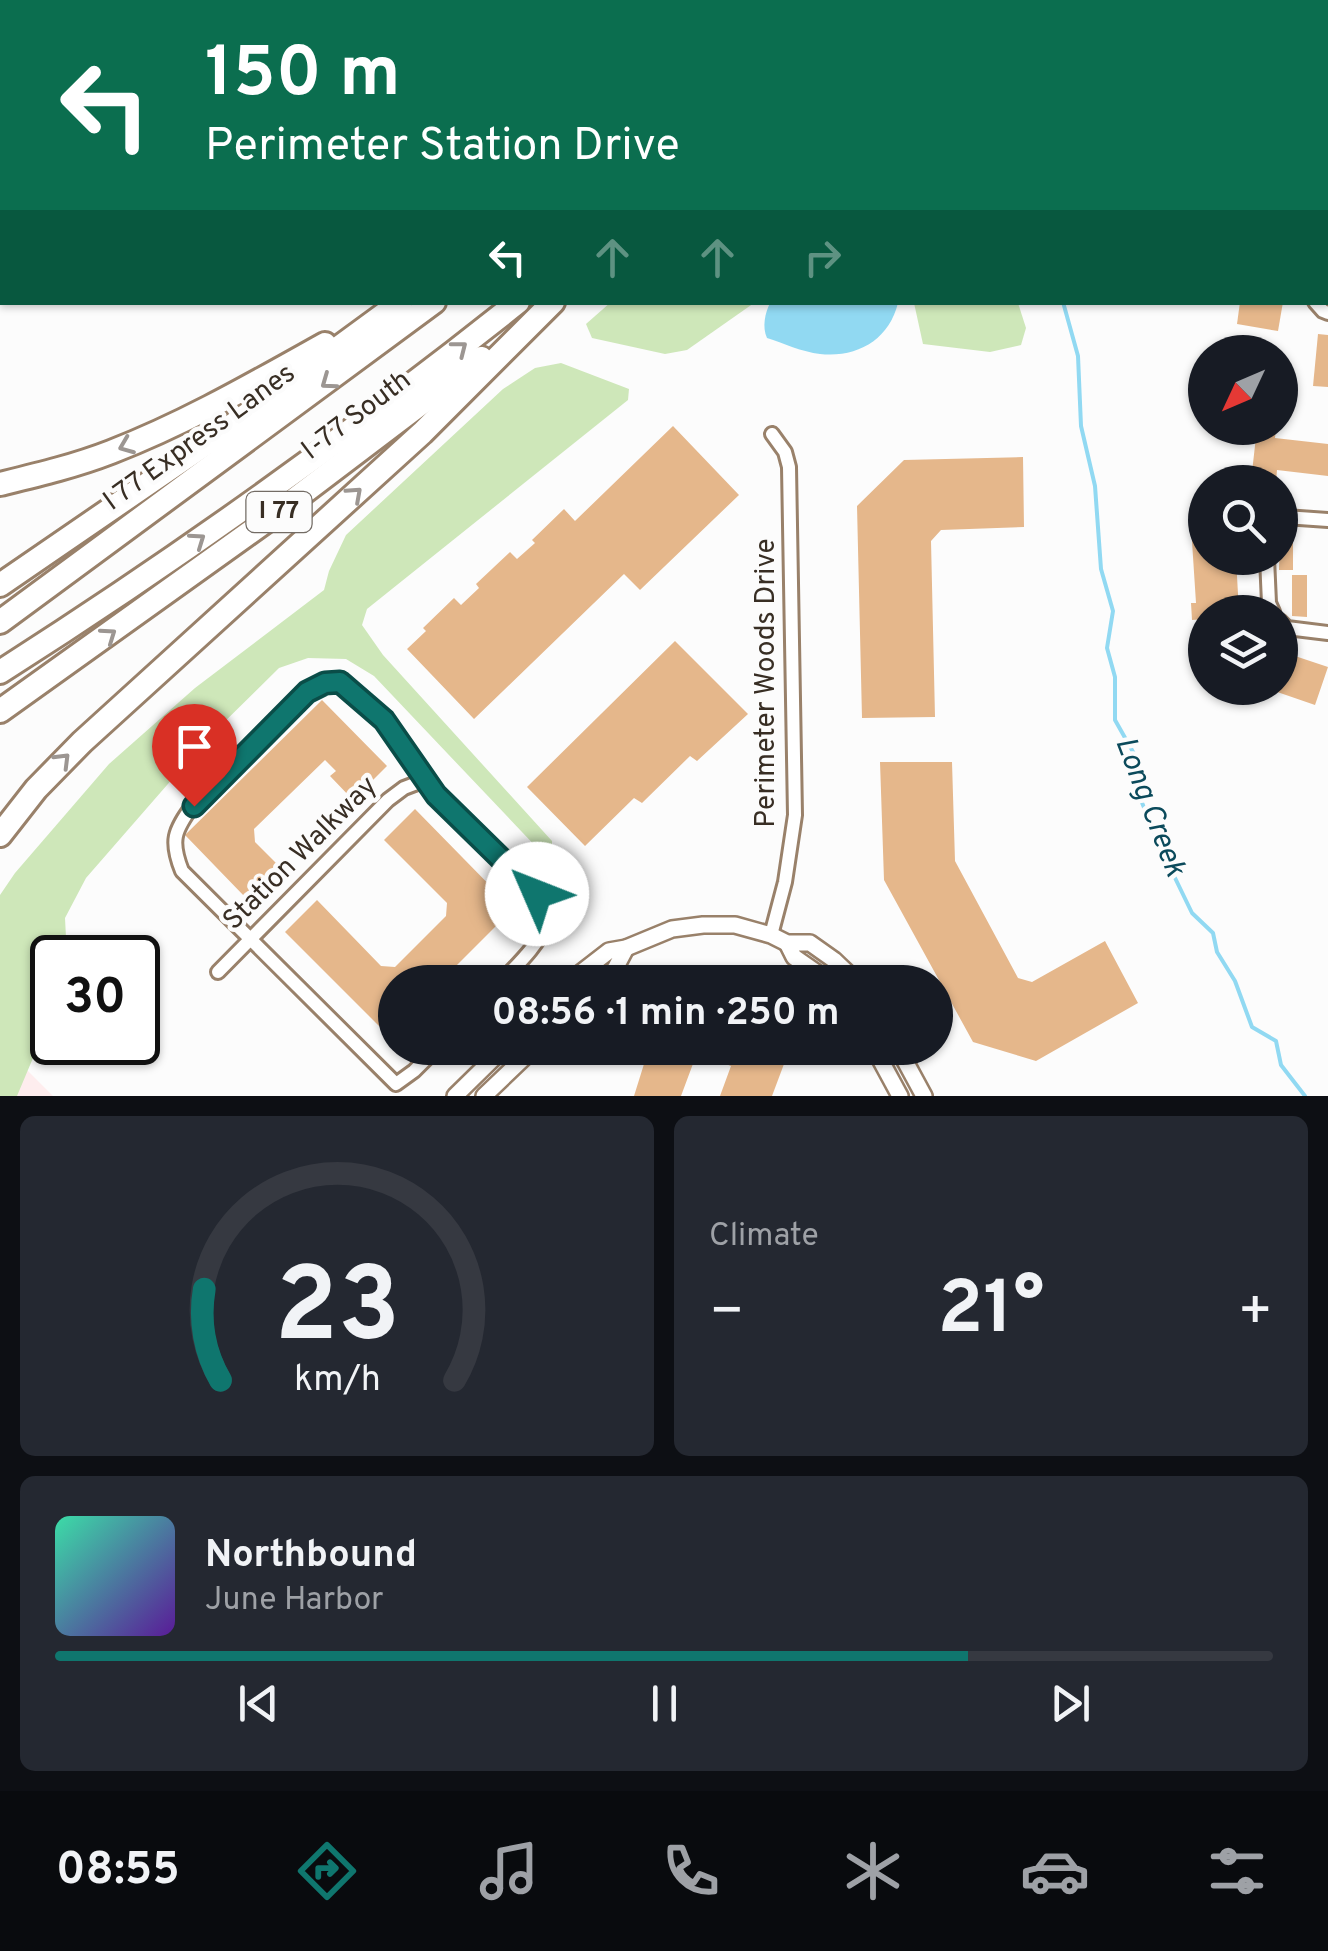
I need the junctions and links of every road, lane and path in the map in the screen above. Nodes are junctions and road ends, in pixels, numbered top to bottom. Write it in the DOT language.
graph roads {
  1 [pos="394,305"];
  2 [pos="395,305"];
  3 [pos="430,305"];
  4 [pos="514,305"];
  5 [pos="548,305"];
  6 [pos="549,305"];
  7 [pos="772,434"];
  8 [pos="0,484"];
  9 [pos="1298,519"];
  10 [pos="1328,520"];
  11 [pos="0,585"];
  12 [pos="0,622"];
  13 [pos="1298,629"];
  14 [pos="1328,632"];
  15 [pos="0,672"];
  16 [pos="0,710"];
  17 [pos="425,780"];
  18 [pos="0,835"];
  19 [pos="771,935"];
  20 [pos="251,939"];
  21 [pos="787,943"];
  22 [pos="626,948"];
  23 [pos="516,965"];
  24 [pos="590,965"];
  25 [pos="617,965"];
  26 [pos="806,965"];
  27 [pos="839,965"];
  28 [pos="218,972"];
  29 [pos="420,1065"];
  30 [pos="487,1065"];
  31 [pos="516,1065"];
  32 [pos="883,1065"];
  33 [pos="907,1065"];
  34 [pos="455,1096"];
  35 [pos="484,1096"];
  36 [pos="900,1096"];
  37 [pos="924,1096"];
  1 -- 8 [label="highway, one-way"];
  2 -- 11 [label="highway"];
  3 -- 12 [label="highway, I 77 Express Lanes / I 77, one-way"];
  15 -- 4 [label="highway, I 77, one-way"];
  16 -- 5 [label="highway, I-77 South / I 77, one-way"];
  18 -- 6 [label="highway, one-way"];
  7 -- 19 [label="street, Perimeter Woods Drive"];
  9 -- 10 [label="street"];
  13 -- 14 [label="street"];
  17 -- 20 [label="street, Station Walkway"];
  17 -- 20 [label="street"];
  17 -- 23 [label="street"];
  19 -- 21 [label="street"];
  19 -- 22 [label="street"];
  20 -- 28 [label="street, Station Walkway"];
  20 -- 29 [label="street"];
  21 -- 26 [label="street"];
  21 -- 27 [label="street"];
  22 -- 24 [label="street"];
  22 -- 25 [label="street"];
  30 -- 34 [label="street"];
  31 -- 35 [label="street"];
  32 -- 36 [label="street"];
  33 -- 37 [label="street"];
}
